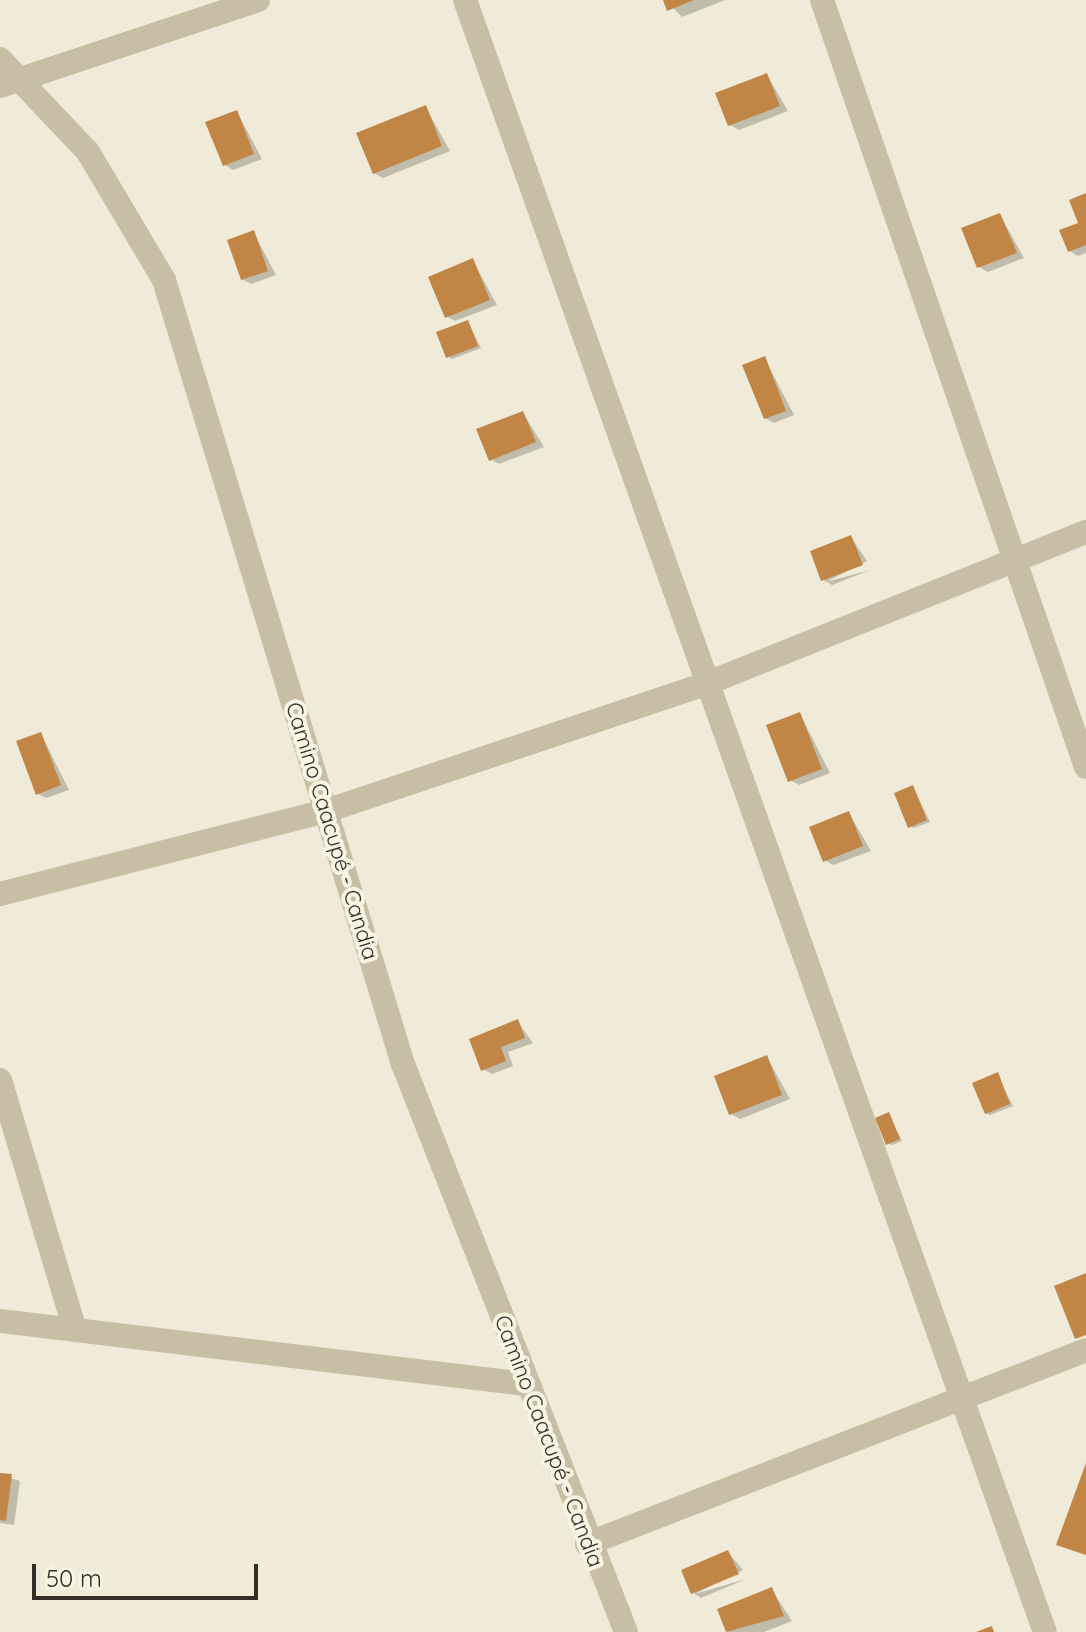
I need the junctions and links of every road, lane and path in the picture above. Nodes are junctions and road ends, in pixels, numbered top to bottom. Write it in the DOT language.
graph roads {
  1 [pos="258,0"];
  2 [pos="465,0"];
  3 [pos="822,0"];
  4 [pos="0,59"];
  5 [pos="26,79"];
  6 [pos="0,86"];
  7 [pos="1086,532"];
  8 [pos="1012,560"];
  9 [pos="708,683"];
  10 [pos="1086,767"];
  11 [pos="326,811"];
  12 [pos="0,894"];
  13 [pos="0,1080"];
  14 [pos="0,1321"];
  15 [pos="74,1326"];
  16 [pos="1086,1350"];
  17 [pos="526,1384"];
  18 [pos="962,1395"];
  19 [pos="587,1544"];
  20 [pos="626,1632"];
  21 [pos="1045,1632"];
  1 -- 5 [label="street"];
  2 -- 9 [label="street"];
  3 -- 8 [label="street"];
  4 -- 5 [label="street, Camino Caacupé - Candia"];
  5 -- 6 [label="street"];
  5 -- 11 [label="street, Camino Caacupé - Candia"];
  7 -- 8 [label="street"];
  8 -- 9 [label="street"];
  8 -- 10 [label="street"];
  9 -- 11 [label="street"];
  9 -- 18 [label="street"];
  11 -- 12 [label="street"];
  11 -- 17 [label="street, Camino Caacupé - Candia"];
  13 -- 15 [label="street"];
  14 -- 15 [label="street"];
  15 -- 17 [label="street"];
  16 -- 18 [label="street"];
  17 -- 19 [label="street, Camino Caacupé - Candia"];
  18 -- 19 [label="street"];
  18 -- 21 [label="street"];
  19 -- 20 [label="street, Camino Caacupé - Candia"];
}
